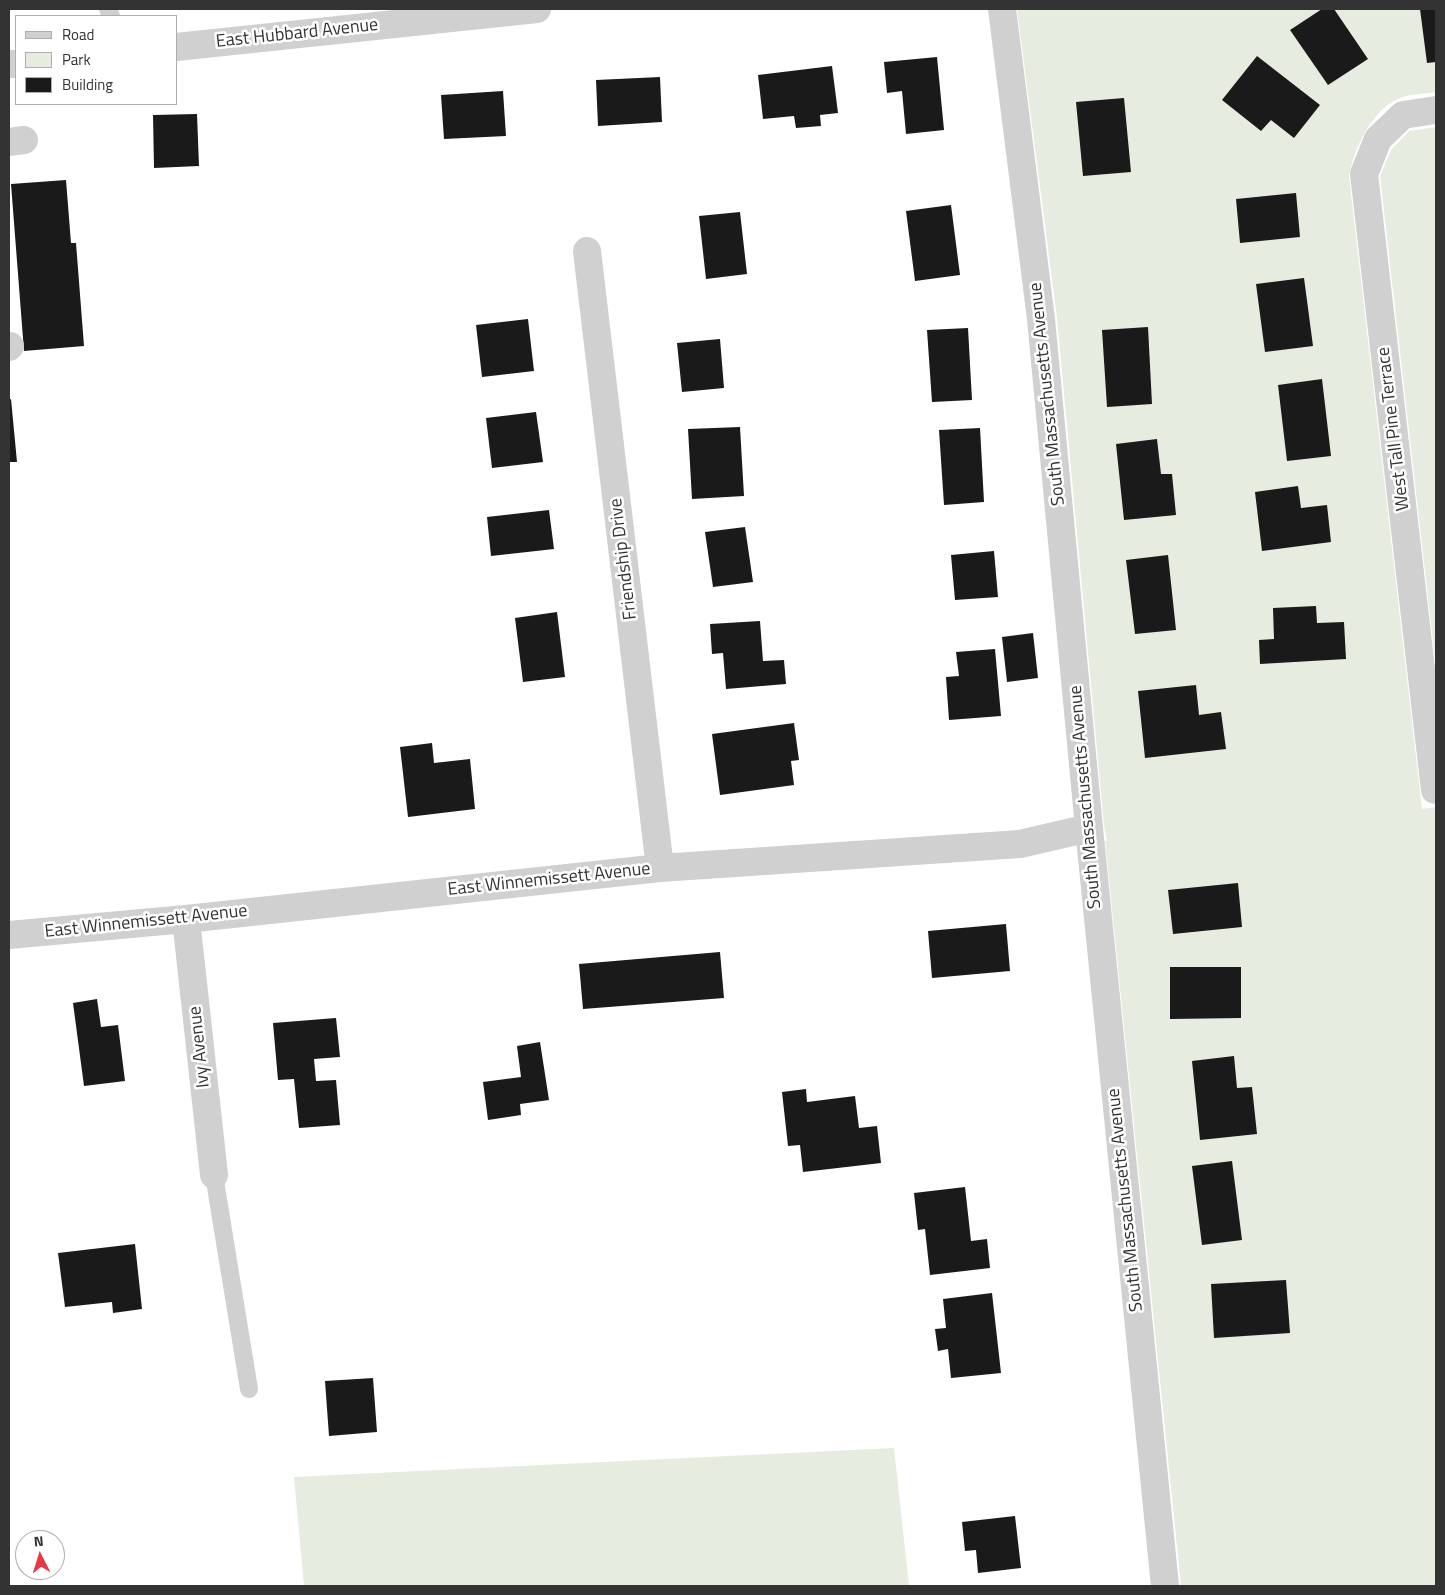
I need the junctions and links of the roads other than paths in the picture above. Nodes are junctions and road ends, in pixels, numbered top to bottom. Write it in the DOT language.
graph roads {
  1 [pos="537,9"];
  2 [pos="1002,9"];
  3 [pos="178,47"];
  4 [pos="1436,110"];
  5 [pos="587,251"];
  6 [pos="1436,790"];
  7 [pos="1089,828"];
  8 [pos="660,868"];
  9 [pos="186,919"];
  10 [pos="9,935"];
  11 [pos="214,1175"];
  12 [pos="249,1389"];
  13 [pos="1165,1586"];
  1 -- 3 [label="street, East Hubbard Avenue"];
  2 -- 7 [label="street, South Massachusetts Avenue"];
  4 -- 6 [label="street, West Tall Pine Terrace"];
  5 -- 8 [label="street, Friendship Drive"];
  7 -- 8 [label="street, East Winnemissett Avenue"];
  7 -- 13 [label="street, South Massachusetts Avenue"];
  8 -- 9 [label="street, East Winnemissett Avenue"];
  9 -- 10 [label="street, East Winnemissett Avenue"];
  9 -- 11 [label="street, Ivy Avenue"];
  11 -- 12 [label="lane"];
}
